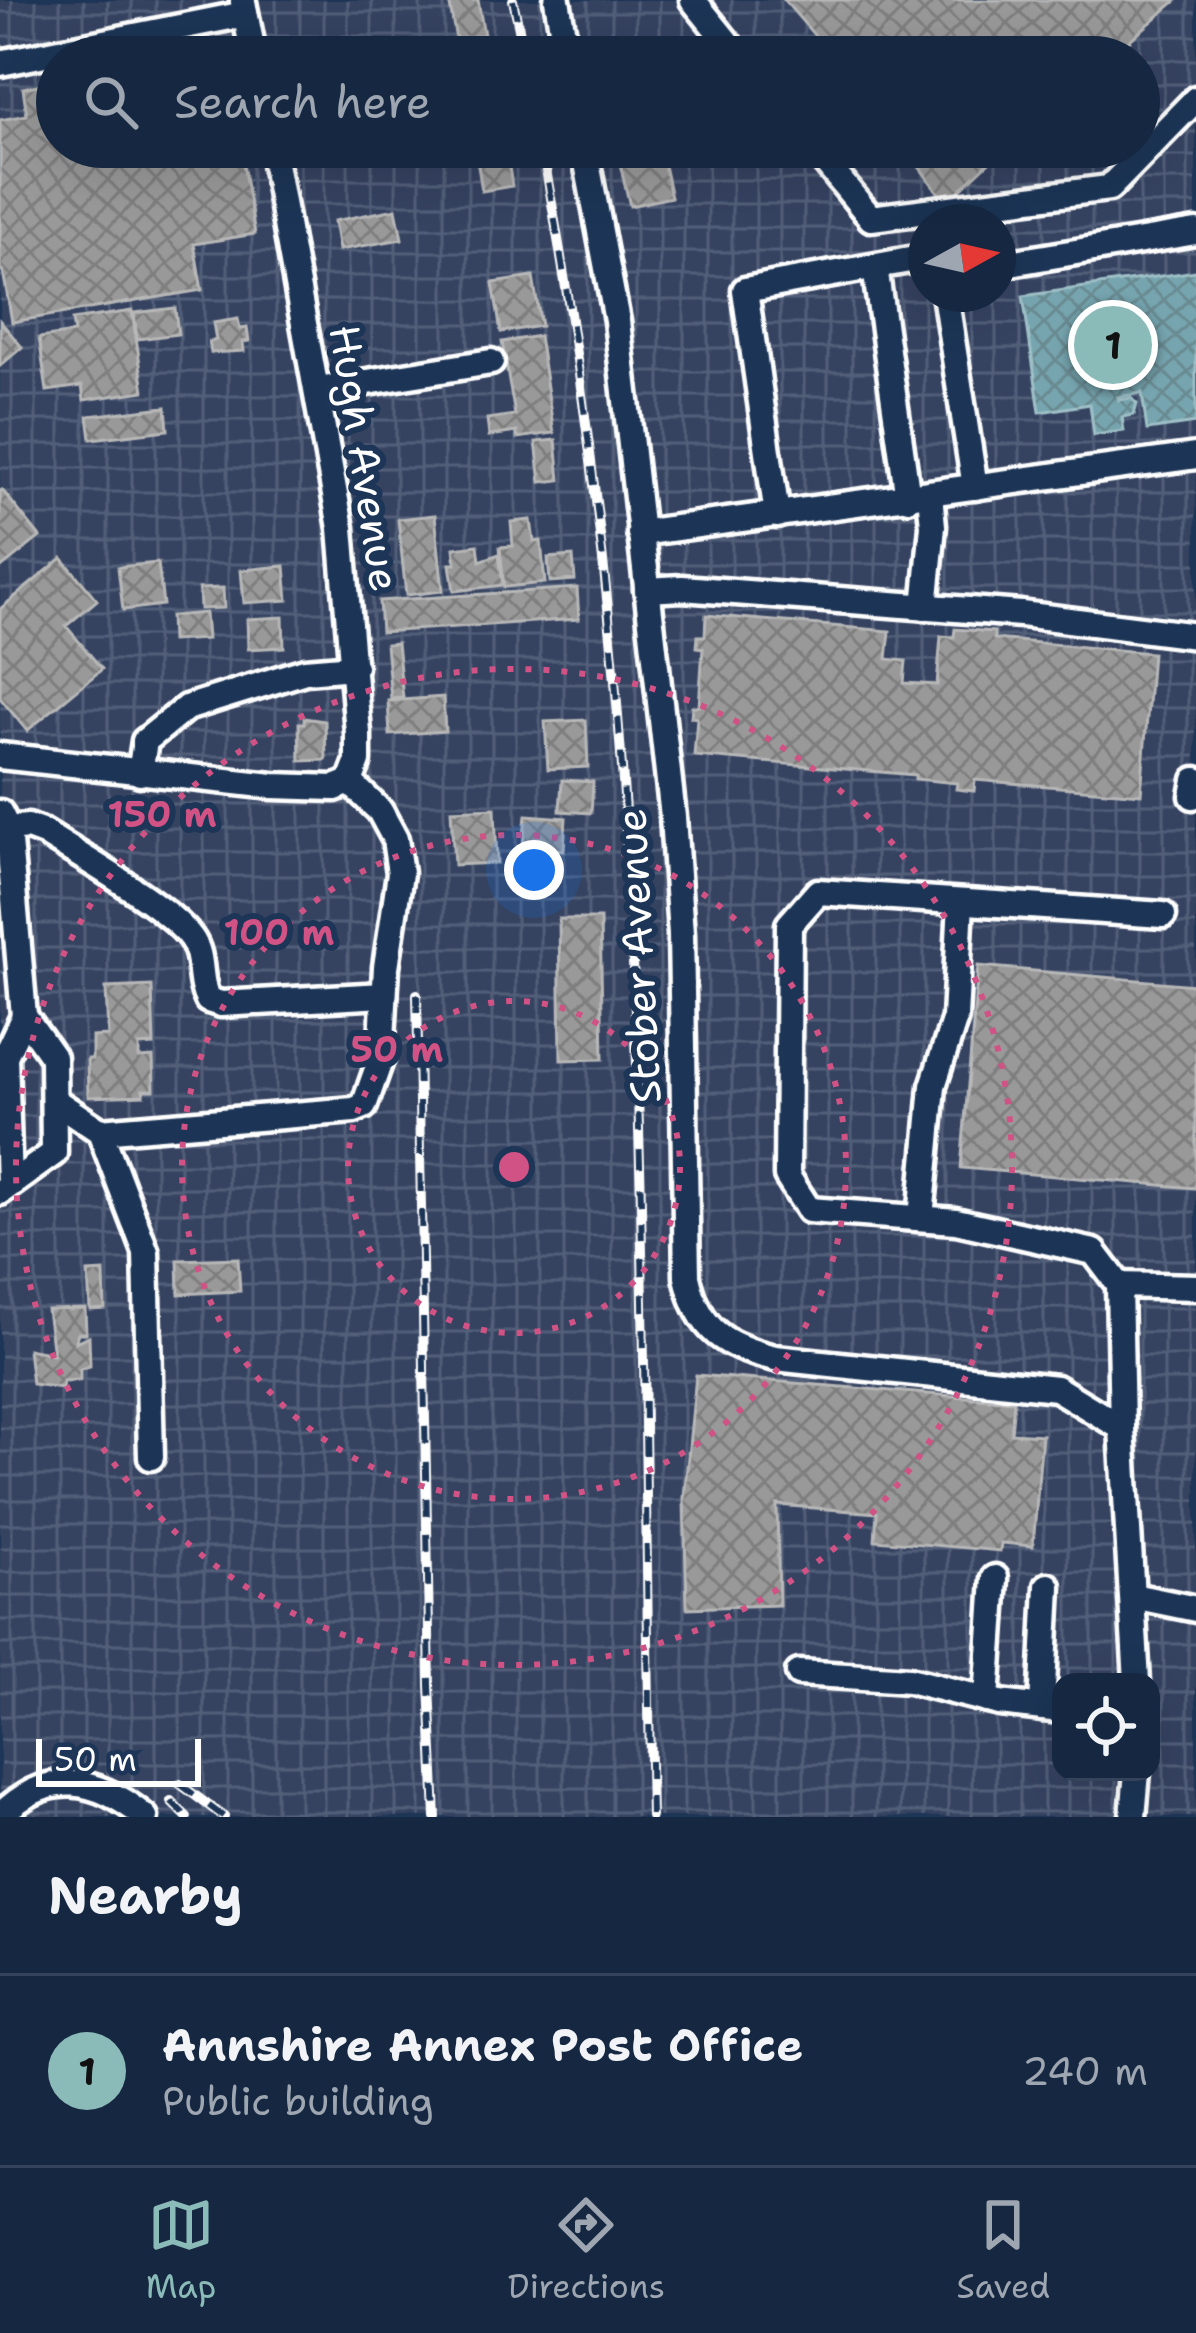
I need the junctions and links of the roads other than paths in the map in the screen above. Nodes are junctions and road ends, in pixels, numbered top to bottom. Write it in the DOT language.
graph roads {
  1 [pos="556,0"];
  2 [pos="693,0"];
  3 [pos="244,7"];
  4 [pos="115,36"];
  5 [pos="563,36"];
  6 [pos="722,36"];
  7 [pos="36,54"];
  8 [pos="0,62"];
  9 [pos="1196,99"];
  10 [pos="1160,136"];
  11 [pos="276,168"];
  12 [pos="588,168"];
  13 [pos="830,168"];
  14 [pos="1129,168"];
  15 [pos="1196,232"];
  16 [pos="908,261"];
  17 [pos="1016,262"];
  18 [pos="875,267"];
  19 [pos="948,312"];
  20 [pos="491,362"];
  21 [pos="318,390"];
  22 [pos="1196,456"];
  23 [pos="975,487"];
  24 [pos="919,496"];
  25 [pos="777,515"];
  26 [pos="640,533"];
  27 [pos="647,590"];
  28 [pos="926,607"];
  29 [pos="1196,636"];
  30 [pos="354,667"];
  31 [pos="0,756"];
  32 [pos="140,773"];
  33 [pos="350,782"];
  34 [pos="4,821"];
  35 [pos="961,902"];
  36 [pos="1163,915"];
  37 [pos="384,995"];
  38 [pos="23,1016"];
  39 [pos="3,1056"];
  40 [pos="54,1100"];
  41 [pos="100,1131"];
  42 [pos="5,1189"];
  43 [pos="921,1218"];
  44 [pos="1119,1285"];
  45 [pos="1196,1287"];
  46 [pos="1122,1428"];
  47 [pos="151,1456"];
  48 [pos="995,1579"];
  49 [pos="1048,1586"];
  50 [pos="1132,1596"];
  51 [pos="1196,1609"];
  52 [pos="799,1673"];
  53 [pos="1136,1673"];
  54 [pos="988,1700"];
  55 [pos="1052,1709"];
  56 [pos="1136,1781"];
  57 [pos="0,1816"];
  58 [pos="145,1817"];
  59 [pos="1133,1817"];
  1 -- 5 [label="street"];
  2 -- 6 [label="street"];
  3 -- 4 [label="street"];
  7 -- 8 [label="street"];
  9 -- 10 [label="street"];
  11 -- 21 [label="street, Hugh Avenue"];
  12 -- 26 [label="street, Stober Avenue"];
  13 -- 14 [label="street"];
  15 -- 17 [label="street"];
  16 -- 18 [label="street"];
  18 -- 24 [label="street"];
  18 -- 25 [label="street"];
  19 -- 23 [label="street"];
  20 -- 21 [label="street"];
  21 -- 30 [label="street, Hugh Avenue"];
  22 -- 23 [label="street"];
  23 -- 24 [label="street"];
  24 -- 25 [label="street"];
  24 -- 28 [label="street"];
  25 -- 26 [label="street"];
  26 -- 27 [label="street, Stober Avenue"];
  27 -- 28 [label="street"];
  27 -- 46 [label="street, Stober Avenue"];
  28 -- 29 [label="street"];
  30 -- 32 [label="street"];
  30 -- 33 [label="street, Hugh Avenue"];
  31 -- 32 [label="street"];
  32 -- 33 [label="street"];
  33 -- 37 [label="street"];
  34 -- 37 [label="street"];
  34 -- 38 [label="street"];
  35 -- 36 [label="street"];
  35 -- 43 [label="street"];
  35 -- 43 [label="street"];
  37 -- 41 [label="street"];
  38 -- 39 [label="street"];
  38 -- 40 [label="street"];
  39 -- 42 [label="street"];
  40 -- 41 [label="street"];
  40 -- 42 [label="street"];
  41 -- 47 [label="street"];
  43 -- 44 [label="street"];
  44 -- 45 [label="street"];
  44 -- 46 [label="street"];
  46 -- 50 [label="street"];
  48 -- 54 [label="street"];
  49 -- 55 [label="street"];
  50 -- 51 [label="street"];
  50 -- 53 [label="street"];
  52 -- 54 [label="street"];
  54 -- 55 [label="street"];
  56 -- 59 [label="street"];
  57 -- 58 [label="street"];
}
